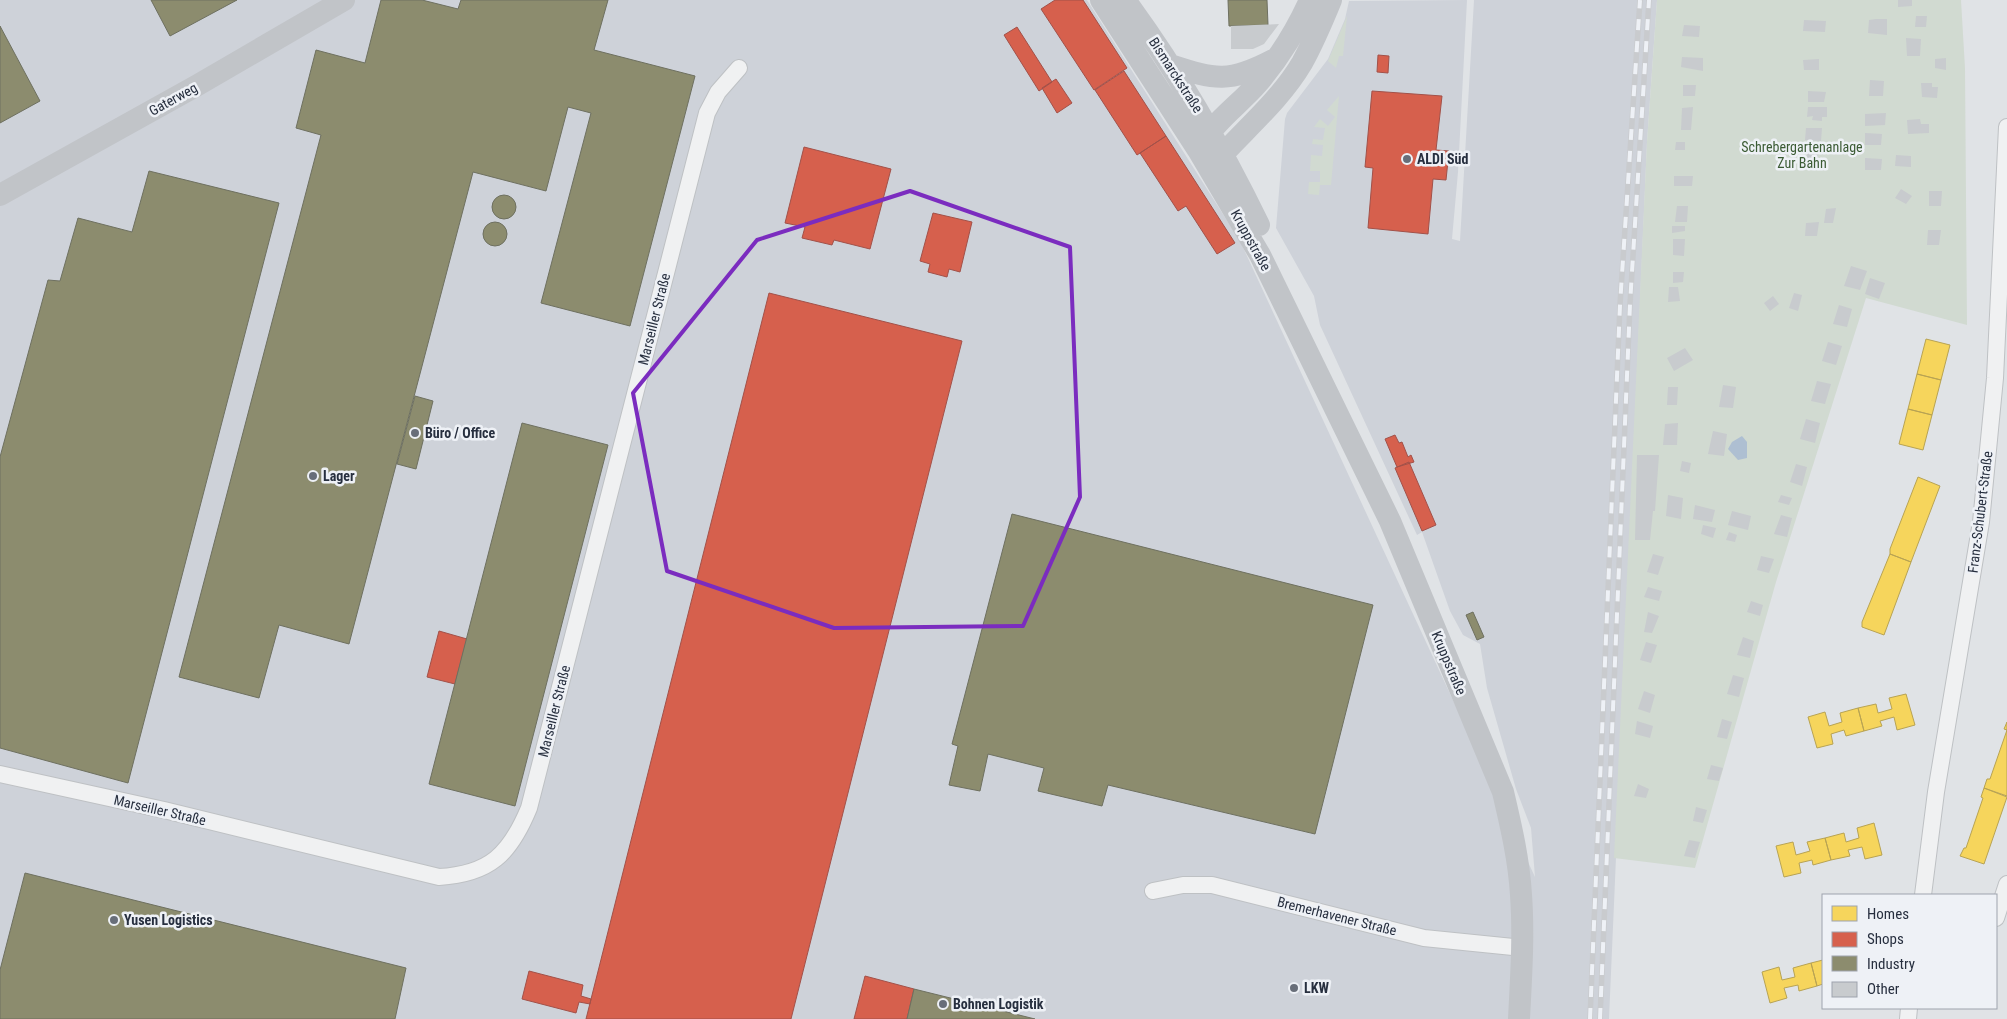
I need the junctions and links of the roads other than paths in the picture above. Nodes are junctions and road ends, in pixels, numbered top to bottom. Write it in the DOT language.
graph roads {
  1 [pos="344,0"];
  2 [pos="1101,0"];
  3 [pos="1125,0"];
  4 [pos="1310,0"];
  5 [pos="1330,0"];
  6 [pos="1278,57"];
  7 [pos="1170,64"];
  8 [pos="739,68"];
  9 [pos="2007,126"];
  10 [pos="1210,130"];
  11 [pos="1200,152"];
  12 [pos="1224,153"];
  13 [pos="0,195"];
  14 [pos="2003,289"];
  15 [pos="1296,329"];
  16 [pos="0,774"];
  17 [pos="2007,884"];
  18 [pos="1153,891"];
  19 [pos="1923,894"];
  20 [pos="1997,915"];
  21 [pos="1523,948"];
  22 [pos="1519,1019"];
  1 -- 13 [label="street, Gaterweg"];
  2 -- 11 [label="street, Bismarckstraße"];
  3 -- 7 [label="street, Bismarckstraße"];
  4 -- 6 [label="street"];
  5 -- 12 [label="street"];
  6 -- 7 [label="street"];
  6 -- 10 [label="street"];
  7 -- 10 [label="street, Bismarckstraße"];
  8 -- 16 [label="street, Marseiller Straße"];
  9 -- 14 [label="street, Franz-Schubert-Straße"];
  10 -- 11 [label="street"];
  10 -- 12 [label="street, Bismarckstraße"];
  11 -- 12 [label="street"];
  11 -- 15 [label="street, Kruppstraße"];
  12 -- 15 [label="street, Kruppstraße"];
  14 -- 19 [label="street, Franz-Schubert-Straße"];
  15 -- 21 [label="street, Kruppstraße"];
  17 -- 20 [label="street"];
  18 -- 21 [label="street, Bremerhavener Straße"];
  21 -- 22 [label="street, Kruppstraße"];
}
